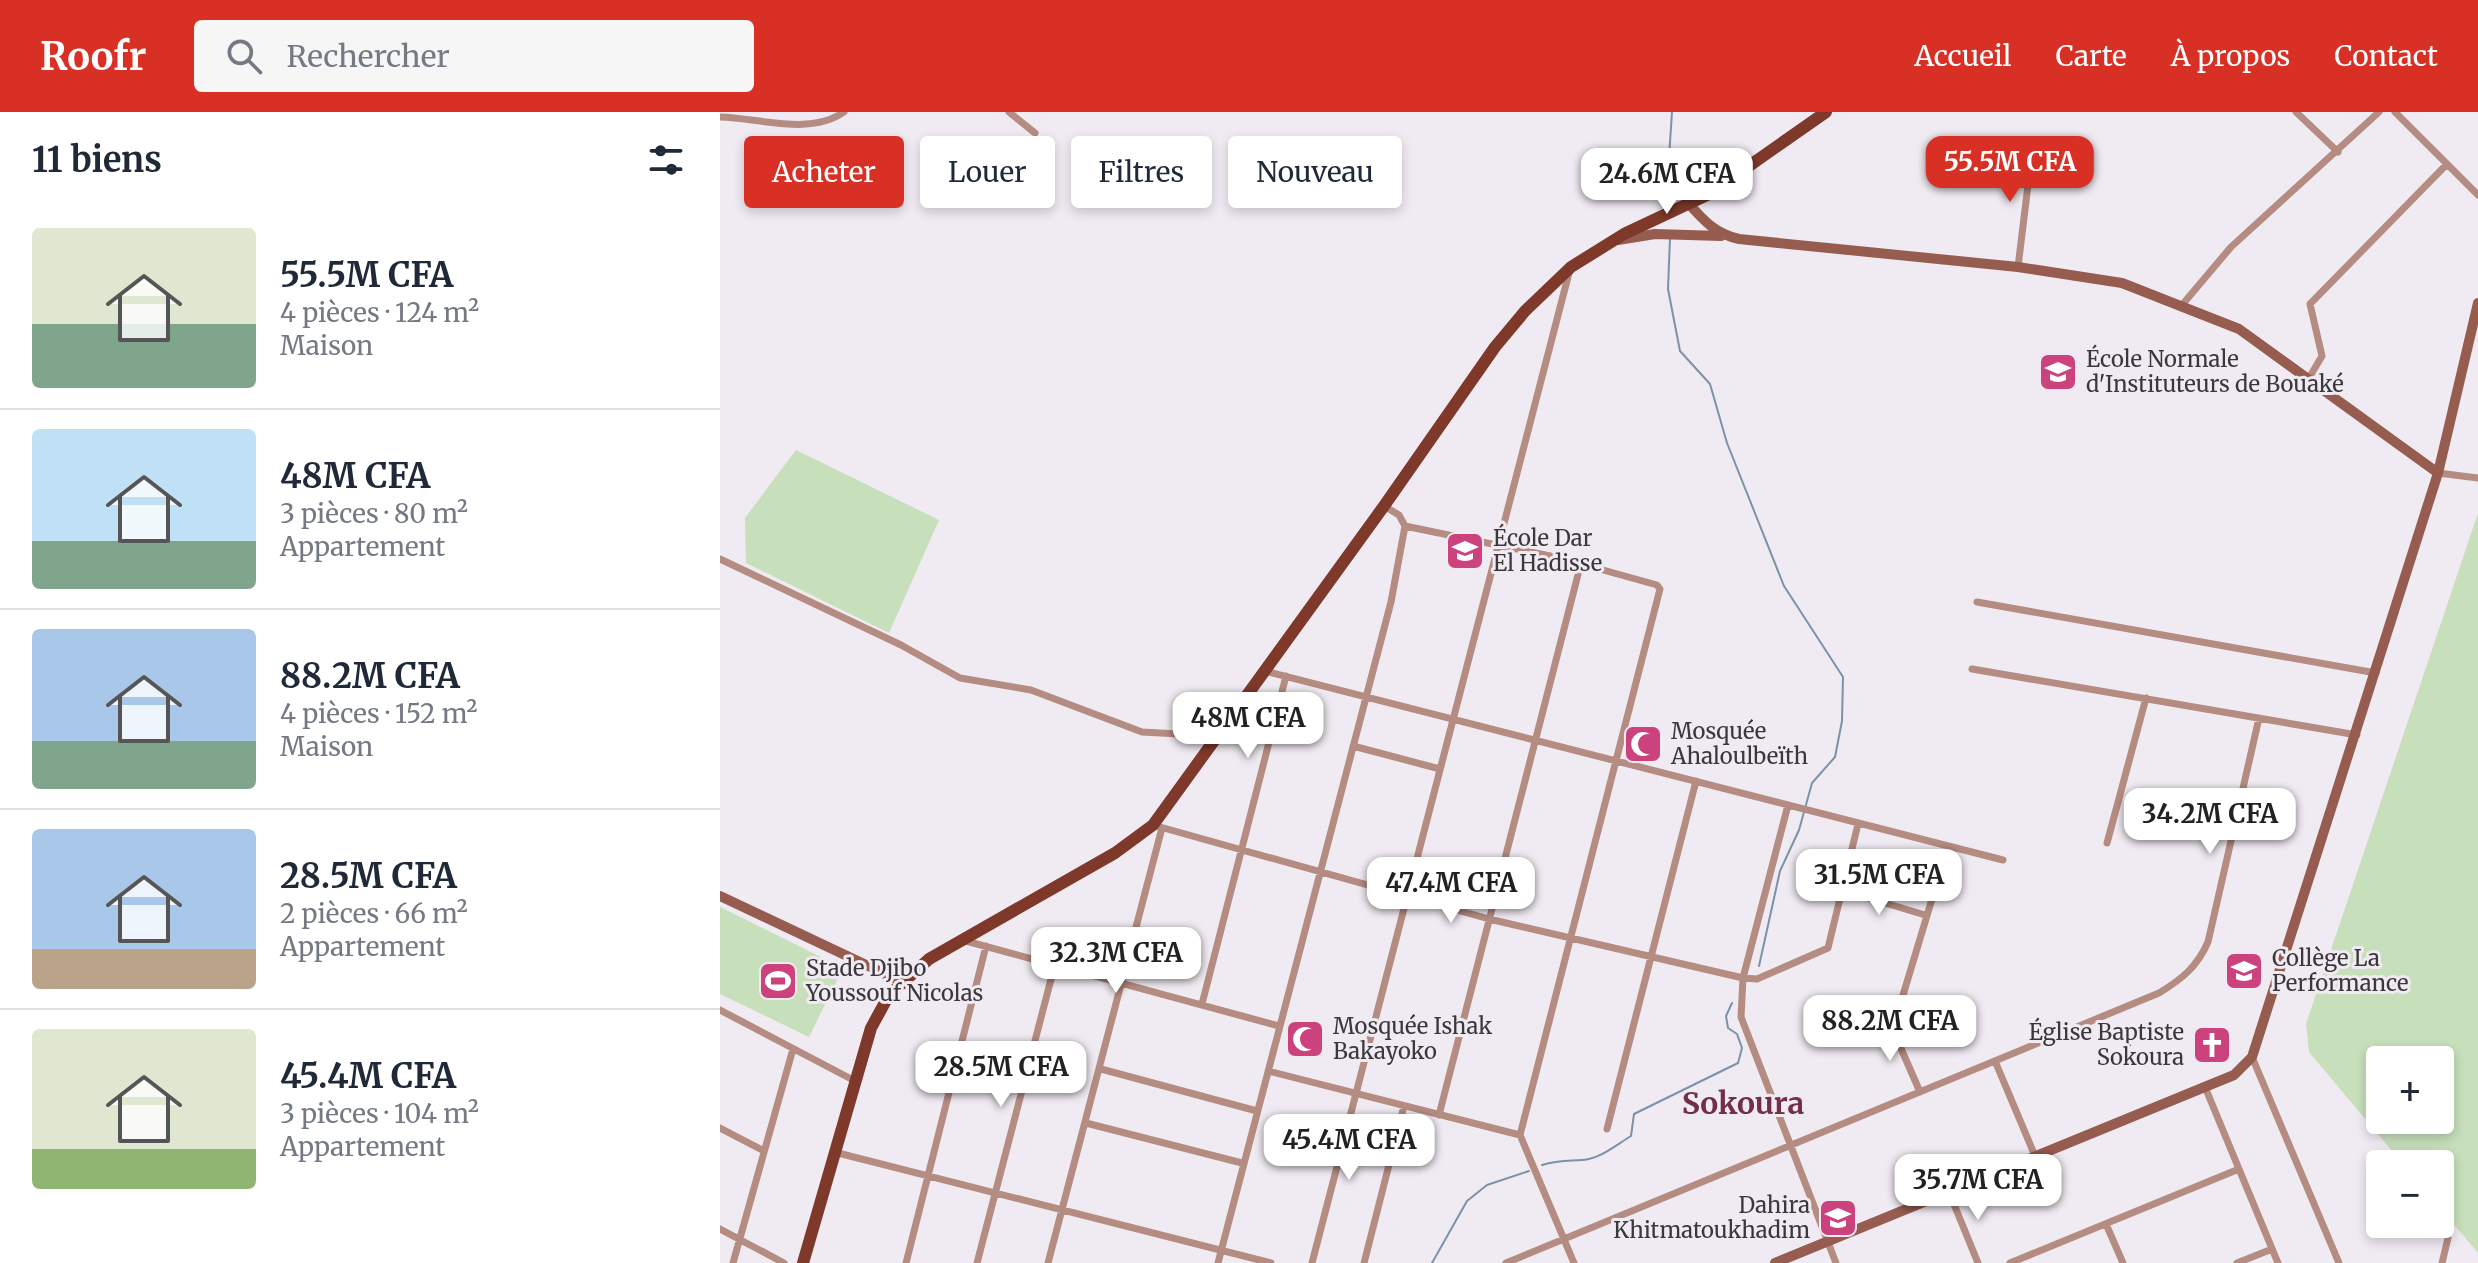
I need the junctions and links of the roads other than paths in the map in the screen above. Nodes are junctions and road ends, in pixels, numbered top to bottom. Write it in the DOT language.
graph roads {
  1 [pos="844,112"];
  2 [pos="1009,112"];
  3 [pos="1826,112"];
  4 [pos="2296,112"];
  5 [pos="2379,112"];
  6 [pos="2395,112"];
  7 [pos="720,117"];
  8 [pos="1035,133"];
  9 [pos="2033,144"];
  10 [pos="2338,152"];
  11 [pos="2447,164"];
  12 [pos="2478,195"];
  13 [pos="1689,204"];
  14 [pos="1723,236"];
  15 [pos="1613,240"];
  16 [pos="1571,267"];
  17 [pos="2018,267"];
  18 [pos="2478,303"];
  19 [pos="2182,305"];
  20 [pos="2309,378"];
  21 [pos="2438,473"];
  22 [pos="2478,478"];
  23 [pos="1384,506"];
  24 [pos="1405,526"];
  25 [pos="1498,544"];
  26 [pos="720,559"];
  27 [pos="1581,563"];
  28 [pos="1977,602"];
  29 [pos="1972,669"];
  30 [pos="1265,671"];
  31 [pos="2376,673"];
  32 [pos="1286,676"];
  33 [pos="1366,697"];
  34 [pos="2146,698"];
  35 [pos="2259,718"];
  36 [pos="1453,719"];
  37 [pos="2357,735"];
  38 [pos="1219,736"];
  39 [pos="1536,740"];
  40 [pos="1353,746"];
  41 [pos="1617,761"];
  42 [pos="1440,769"];
  43 [pos="1696,781"];
  44 [pos="1788,805"];
  45 [pos="1858,824"];
  46 [pos="1157,827"];
  47 [pos="2107,843"];
  48 [pos="1948,846"];
  49 [pos="1241,851"];
  50 [pos="2003,860"];
  51 [pos="1321,874"];
  52 [pos="1842,890"];
  53 [pos="720,896"];
  54 [pos="1407,898"];
  55 [pos="1925,915"];
  56 [pos="1489,919"];
  57 [pos="959,939"];
  58 [pos="1570,940"];
  59 [pos="986,946"];
  60 [pos="1649,956"];
  61 [pos="1055,964"];
  62 [pos="1743,978"];
  63 [pos="900,981"];
  64 [pos="1122,981"];
  65 [pos="1202,1004"];
  66 [pos="723,1012"];
  67 [pos="720,1024"];
  68 [pos="1279,1026"];
  69 [pos="793,1049"];
  70 [pos="2252,1057"];
  71 [pos="1995,1061"];
  72 [pos="1101,1069"];
  73 [pos="1268,1071"];
  74 [pos="855,1081"];
  75 [pos="2205,1087"];
  76 [pos="1920,1092"];
  77 [pos="1356,1094"];
  78 [pos="1404,1106"];
  79 [pos="1257,1111"];
  80 [pos="1439,1115"];
  81 [pos="1086,1123"];
  82 [pos="720,1128"];
  83 [pos="1607,1129"];
  84 [pos="1520,1135"];
  85 [pos="1788,1147"];
  86 [pos="764,1151"];
  87 [pos="834,1152"];
  88 [pos="2035,1156"];
  89 [pos="1242,1163"];
  90 [pos="2239,1169"];
  91 [pos="929,1175"];
  92 [pos="995,1192"];
  93 [pos="1949,1192"];
  94 [pos="1062,1209"];
  95 [pos="2106,1224"];
  96 [pos="720,1229"];
  97 [pos="2448,1238"];
  98 [pos="740,1239"];
  99 [pos="1564,1239"];
  100 [pos="1827,1242"];
  101 [pos="2272,1249"];
  102 [pos="1221,1250"];
  103 [pos="733,1263"];
  104 [pos="784,1263"];
  105 [pos="803,1263"];
  106 [pos="906,1263"];
  107 [pos="977,1263"];
  108 [pos="1048,1263"];
  109 [pos="1218,1263"];
  110 [pos="1271,1263"];
  111 [pos="1312,1263"];
  112 [pos="1364,1263"];
  113 [pos="1506,1263"];
  114 [pos="1574,1263"];
  115 [pos="1775,1263"];
  116 [pos="1836,1263"];
  117 [pos="1978,1263"];
  118 [pos="2010,1263"];
  119 [pos="2123,1263"];
  120 [pos="2237,1263"];
  121 [pos="2278,1263"];
  122 [pos="2339,1263"];
  123 [pos="2442,1263"];
  1 -- 7 [label="street"];
  2 -- 8 [label="street"];
  3 -- 13 [label="main road"];
  4 -- 10 [label="street"];
  5 -- 10 [label="street"];
  6 -- 11 [label="street"];
  9 -- 17 [label="street"];
  10 -- 19 [label="street"];
  11 -- 12 [label="street"];
  11 -- 20 [label="street"];
  13 -- 14 [label="street"];
  13 -- 15 [label="main road"];
  14 -- 15 [label="street"];
  14 -- 17 [label="street"];
  15 -- 16 [label="main road"];
  16 -- 23 [label="main road"];
  16 -- 25 [label="street"];
  17 -- 19 [label="street"];
  18 -- 21 [label="street"];
  19 -- 20 [label="street"];
  20 -- 21 [label="street"];
  21 -- 22 [label="street"];
  21 -- 31 [label="street"];
  23 -- 24 [label="street"];
  23 -- 30 [label="main road"];
  24 -- 25 [label="street"];
  24 -- 33 [label="street"];
  25 -- 27 [label="street"];
  25 -- 36 [label="street"];
  26 -- 38 [label="street"];
  27 -- 39 [label="street"];
  27 -- 41 [label="street"];
  28 -- 31 [label="street"];
  29 -- 34 [label="street"];
  30 -- 32 [label="street"];
  30 -- 38 [label="main road"];
  31 -- 37 [label="street"];
  32 -- 33 [label="street"];
  32 -- 49 [label="street"];
  33 -- 36 [label="street"];
  33 -- 40 [label="street"];
  34 -- 35 [label="street"];
  34 -- 47 [label="street"];
  35 -- 37 [label="street"];
  35 -- 71 [label="street"];
  36 -- 39 [label="street"];
  36 -- 42 [label="street"];
  37 -- 70 [label="street"];
  38 -- 46 [label="main road"];
  39 -- 41 [label="street"];
  39 -- 56 [label="street"];
  40 -- 42 [label="street"];
  40 -- 51 [label="street"];
  41 -- 43 [label="street"];
  41 -- 58 [label="street"];
  42 -- 54 [label="street"];
  43 -- 44 [label="street"];
  43 -- 60 [label="street"];
  44 -- 45 [label="street"];
  44 -- 62 [label="street"];
  45 -- 48 [label="street"];
  45 -- 52 [label="street"];
  46 -- 49 [label="street"];
  46 -- 57 [label="main road"];
  46 -- 64 [label="street"];
  48 -- 50 [label="street"];
  48 -- 55 [label="street"];
  49 -- 51 [label="street"];
  49 -- 65 [label="street"];
  51 -- 54 [label="street"];
  51 -- 68 [label="street"];
  52 -- 55 [label="street"];
  52 -- 62 [label="street"];
  53 -- 63 [label="street"];
  54 -- 56 [label="street"];
  54 -- 77 [label="street"];
  55 -- 76 [label="street"];
  56 -- 58 [label="street"];
  56 -- 80 [label="street"];
  57 -- 59 [label="street"];
  57 -- 63 [label="main road"];
  58 -- 60 [label="street"];
  58 -- 84 [label="street"];
  59 -- 61 [label="street"];
  59 -- 91 [label="street"];
  60 -- 62 [label="street"];
  60 -- 83 [label="street"];
  61 -- 64 [label="street"];
  61 -- 92 [label="street"];
  62 -- 85 [label="street"];
  63 -- 74 [label="main road"];
  64 -- 65 [label="street"];
  64 -- 72 [label="street"];
  65 -- 68 [label="street"];
  66 -- 67 [label="street"];
  66 -- 69 [label="street"];
  68 -- 73 [label="street"];
  69 -- 74 [label="street"];
  69 -- 86 [label="street"];
  70 -- 75 [label="street"];
  70 -- 122 [label="street"];
  71 -- 76 [label="street"];
  71 -- 88 [label="street"];
  72 -- 79 [label="street"];
  72 -- 81 [label="street"];
  73 -- 77 [label="street"];
  73 -- 79 [label="street"];
  74 -- 87 [label="main road"];
  75 -- 88 [label="street"];
  75 -- 90 [label="street"];
  76 -- 85 [label="street"];
  77 -- 78 [label="street"];
  77 -- 111 [label="street"];
  78 -- 80 [label="street"];
  78 -- 112 [label="street"];
  79 -- 89 [label="street"];
  80 -- 84 [label="street"];
  81 -- 89 [label="street"];
  81 -- 94 [label="street"];
  82 -- 86 [label="street"];
  84 -- 99 [label="street"];
  85 -- 99 [label="street"];
  85 -- 100 [label="street"];
  86 -- 98 [label="street"];
  87 -- 91 [label="street"];
  87 -- 105 [label="main road"];
  88 -- 93 [label="street"];
  89 -- 102 [label="street"];
  90 -- 95 [label="street"];
  90 -- 101 [label="street"];
  91 -- 92 [label="street"];
  91 -- 106 [label="street"];
  92 -- 94 [label="street"];
  92 -- 107 [label="street"];
  93 -- 100 [label="street"];
  93 -- 117 [label="street"];
  94 -- 102 [label="street"];
  94 -- 108 [label="street"];
  95 -- 118 [label="street"];
  95 -- 119 [label="street"];
  96 -- 98 [label="street"];
  97 -- 123 [label="street"];
  98 -- 103 [label="street"];
  98 -- 104 [label="street"];
  99 -- 113 [label="street"];
  99 -- 114 [label="street"];
  100 -- 115 [label="street"];
  100 -- 116 [label="street"];
  101 -- 120 [label="street"];
  101 -- 121 [label="street"];
  102 -- 109 [label="street"];
  102 -- 110 [label="street"];
}
